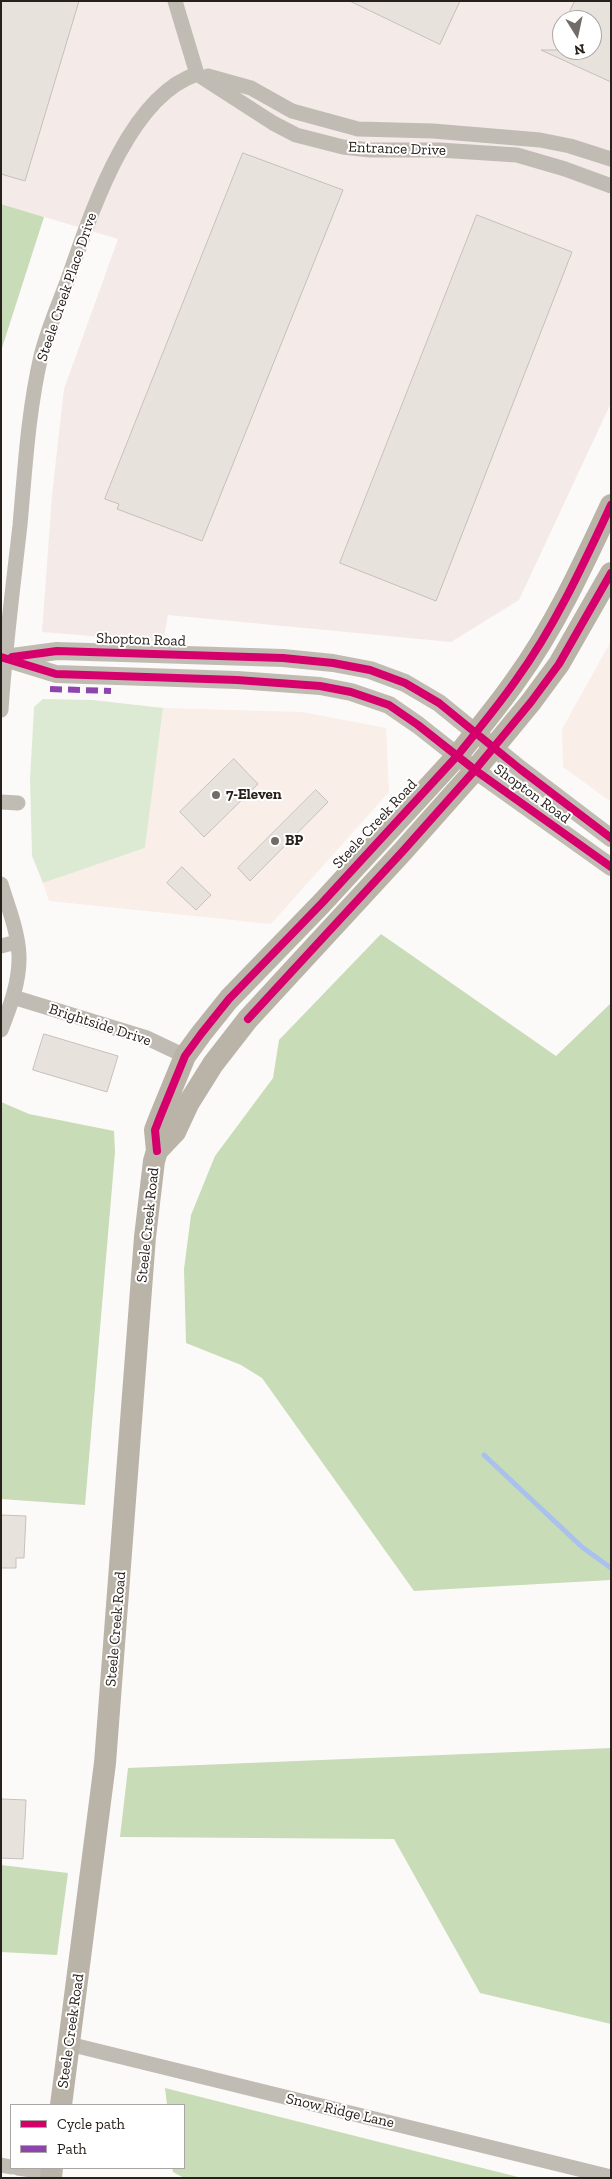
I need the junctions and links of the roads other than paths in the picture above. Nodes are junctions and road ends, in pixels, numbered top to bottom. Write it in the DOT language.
graph roads {
  1 [pos="175,1"];
  2 [pos="198,74"];
  3 [pos="611,159"];
  4 [pos="611,186"];
  5 [pos="611,505"];
  6 [pos="611,573"];
  7 [pos="4,658"];
  8 [pos="1,710"];
  9 [pos="476,732"];
  10 [pos="493,748"];
  11 [pos="457,756"];
  12 [pos="475,770"];
  13 [pos="1,802"];
  14 [pos="18,803"];
  15 [pos="611,838"];
  16 [pos="611,867"];
  17 [pos="1,884"];
  18 [pos="17,942"];
  19 [pos="1,946"];
  20 [pos="13,997"];
  21 [pos="1,1030"];
  22 [pos="185,1056"];
  23 [pos="157,1151"];
  24 [pos="69,2044"];
  25 [pos="61,2104"];
  26 [pos="25,2169"];
  27 [pos="51,2173"];
  28 [pos="611,2177"];
  1 -- 2 [label="street"];
  2 -- 3 [label="street, Entrance Drive"];
  2 -- 4 [label="street, Entrance Drive"];
  2 -- 7 [label="street, Steele Creek Place Drive"];
  5 -- 9 [label="main road, Steele Creek Road"];
  6 -- 10 [label="main road, Steele Creek Road"];
  7 -- 8 [label="street, Steele Creek Place Drive"];
  7 -- 9 [label="street, Shopton Road"];
  7 -- 11 [label="street, Shopton Road"];
  9 -- 10 [label="street, Shopton Road"];
  9 -- 11 [label="main road, Steele Creek Road"];
  10 -- 12 [label="main road, Steele Creek Road"];
  10 -- 15 [label="street, Shopton Road"];
  11 -- 12 [label="street, Shopton Road"];
  11 -- 22 [label="main road, Steele Creek Road"];
  12 -- 16 [label="street, Shopton Road"];
  12 -- 23 [label="main road, Steele Creek Road"];
  13 -- 14 [label="street"];
  17 -- 18 [label="street"];
  18 -- 19 [label="street"];
  18 -- 20 [label="street"];
  20 -- 21 [label="street"];
  20 -- 22 [label="street, Brightside Drive"];
  22 -- 23 [label="main road, Steele Creek Road"];
  23 -- 24 [label="main road, Steele Creek Road"];
  24 -- 25 [label="main road, Steele Creek Road"];
  24 -- 28 [label="street, Snow Ridge Lane"];
  26 -- 27 [label="street"];
}
